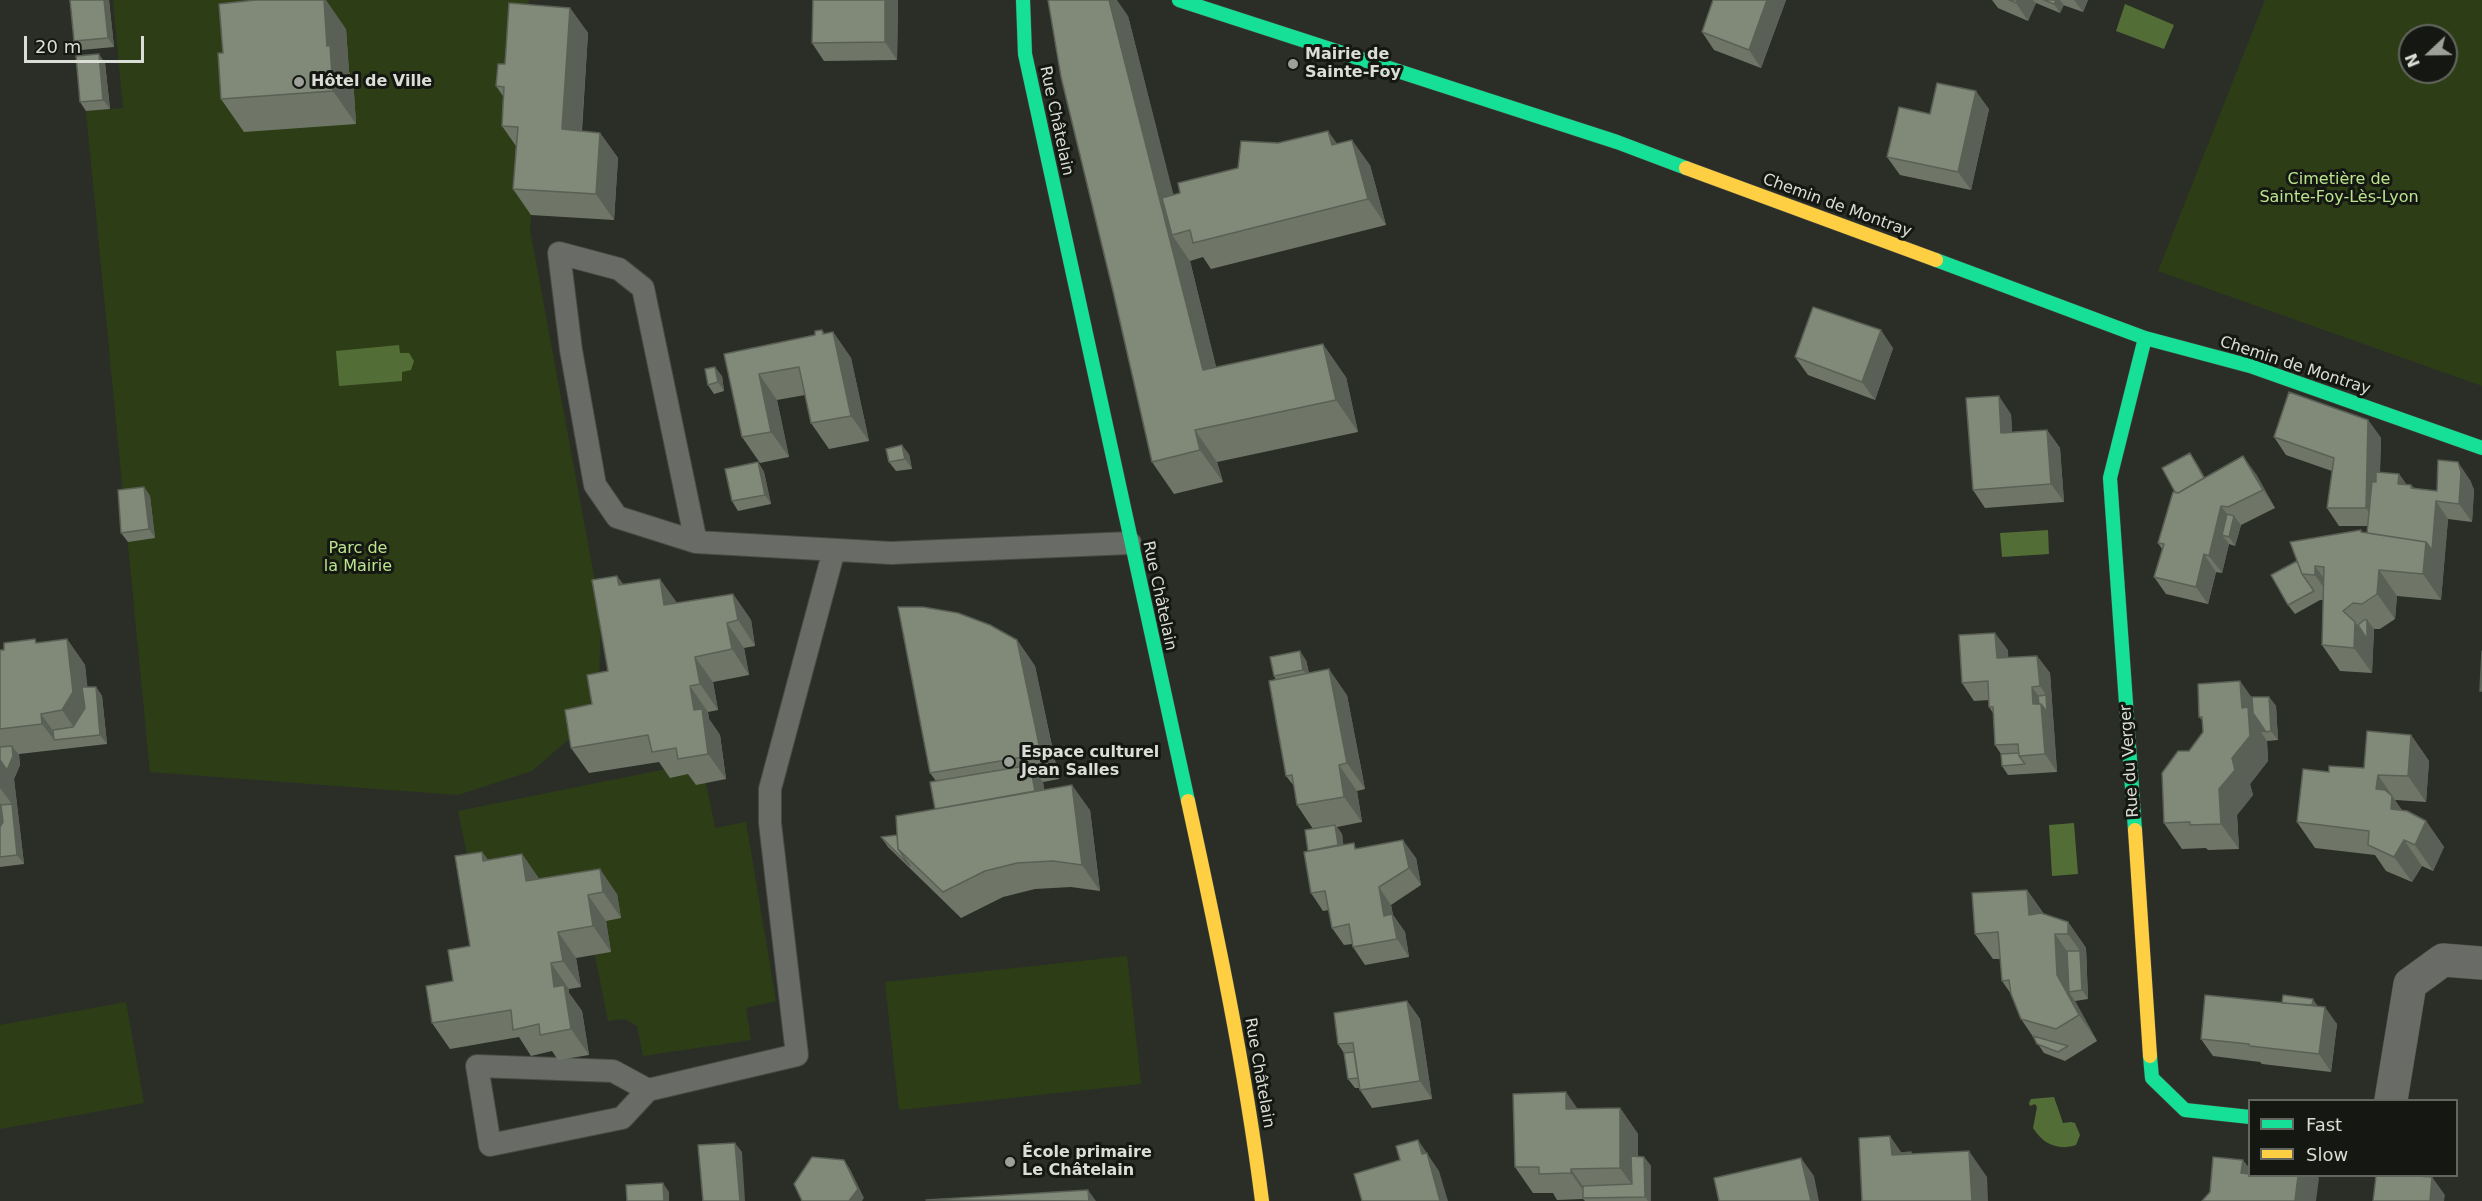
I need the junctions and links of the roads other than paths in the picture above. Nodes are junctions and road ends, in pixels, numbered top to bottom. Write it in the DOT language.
graph roads {
  1 [pos="1023,0"];
  2 [pos="1179,0"];
  3 [pos="2145,338"];
  4 [pos="2482,448"];
  5 [pos="696,542"];
  6 [pos="1130,543"];
  7 [pos="834,550"];
  8 [pos="2482,963"];
  9 [pos="648,1089"];
  10 [pos="2391,1099"];
  11 [pos="2248,1117"];
  12 [pos="1262,1201"];
  1 -- 6 [label="street, Rue Châtelain"];
  2 -- 3 [label="street, Chemin de Montray"];
  3 -- 4 [label="street, Chemin de Montray"];
  3 -- 11 [label="street, Rue du Verger"];
  5 -- 5 [label="lane"];
  5 -- 7 [label="lane"];
  6 -- 7 [label="lane"];
  6 -- 12 [label="street, Rue Châtelain"];
  7 -- 9 [label="lane"];
  8 -- 10 [label="street"];
  9 -- 9 [label="lane"];
}
